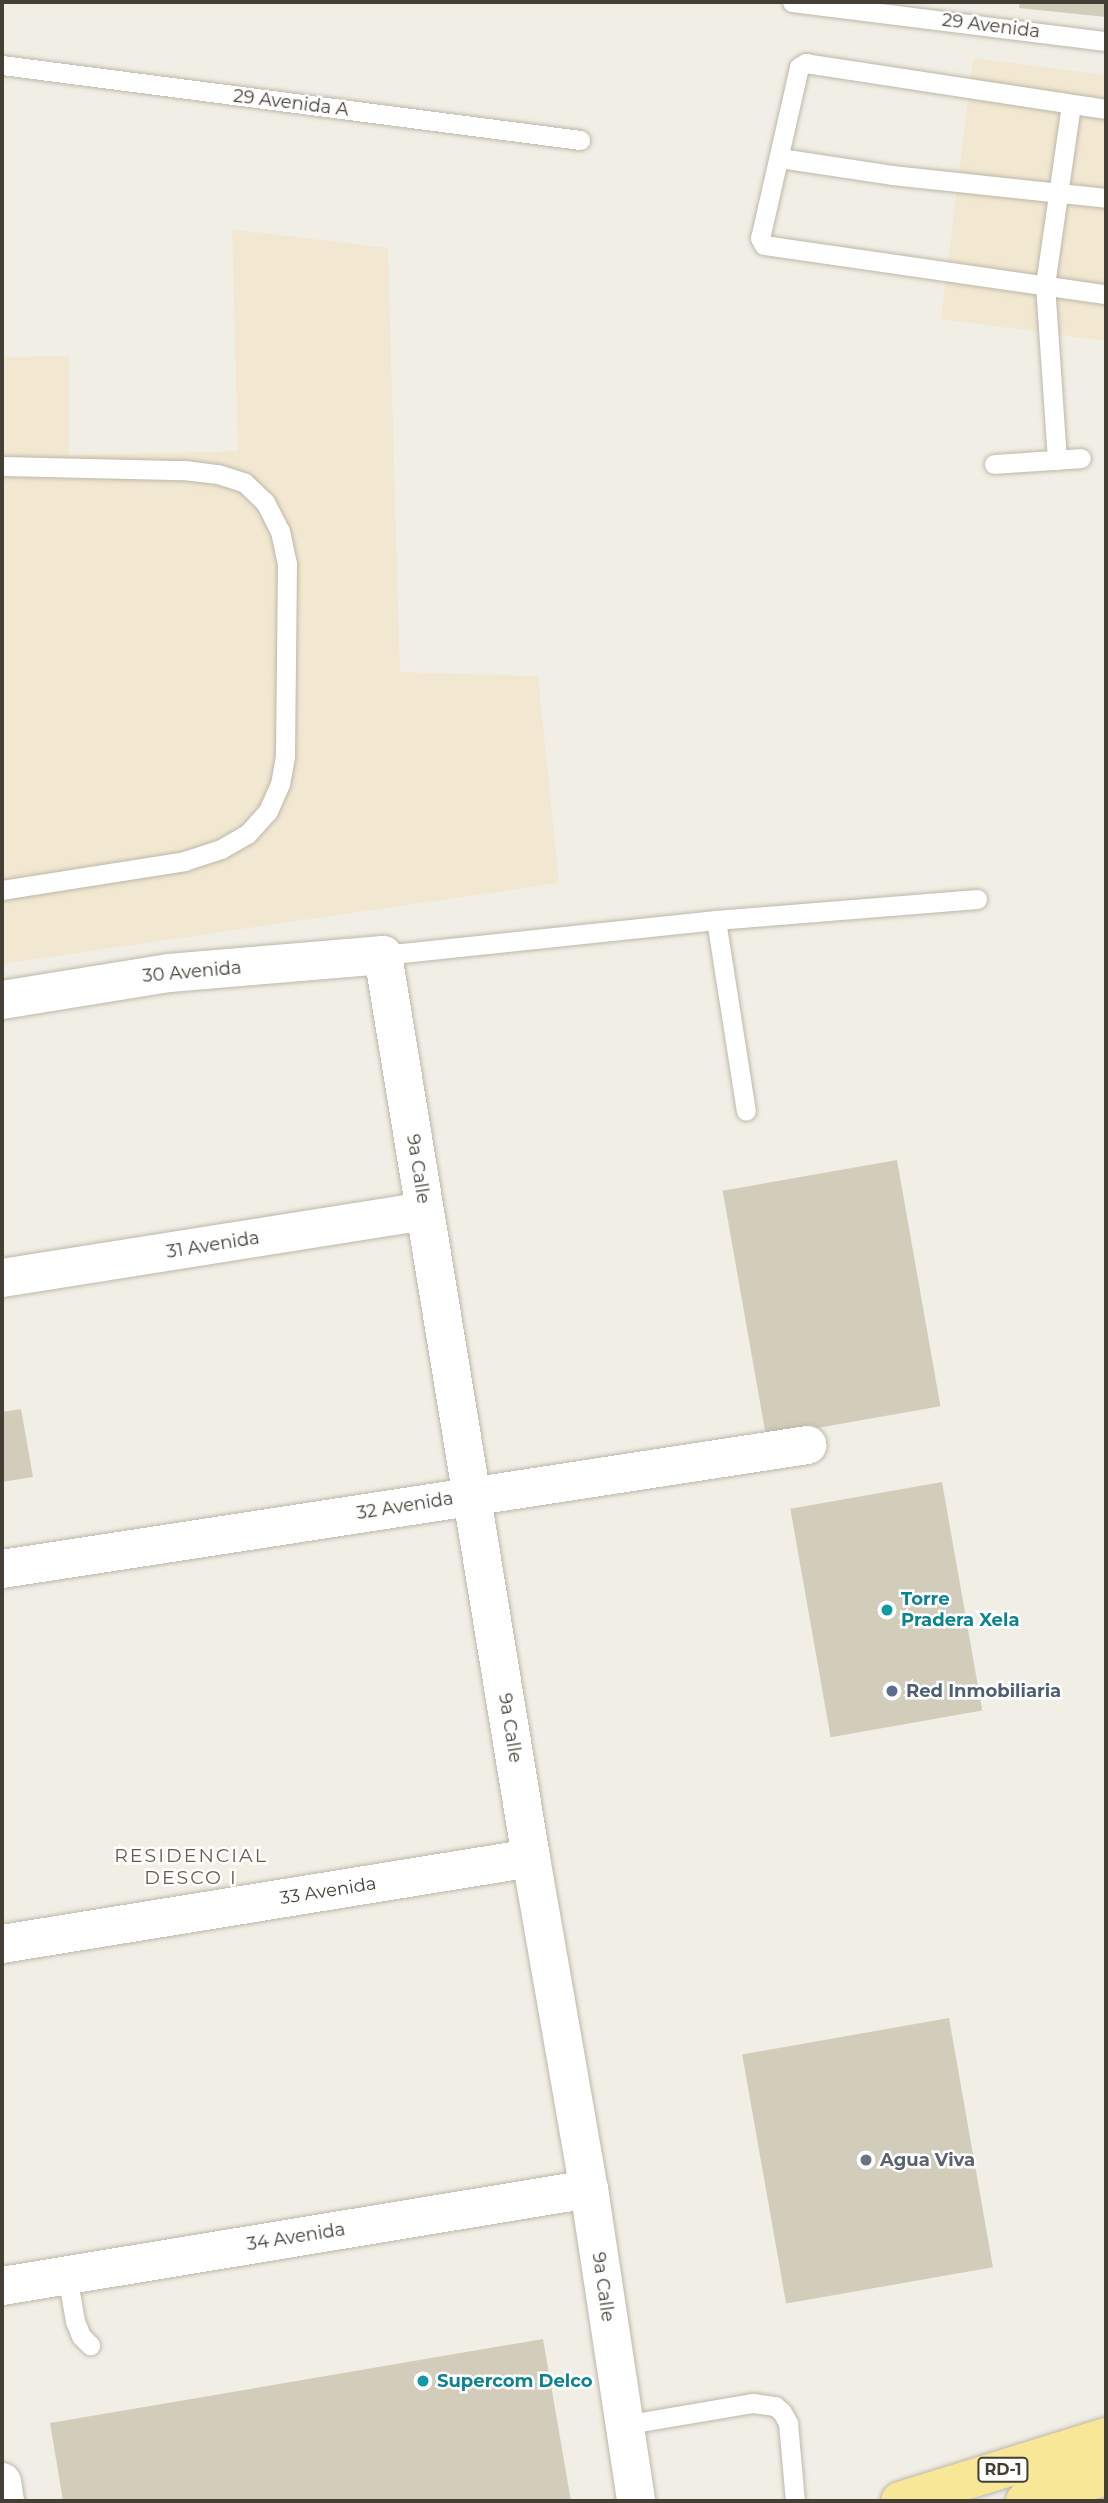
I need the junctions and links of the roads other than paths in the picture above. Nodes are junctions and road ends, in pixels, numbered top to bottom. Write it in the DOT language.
graph roads {
  1 [pos="792,2"];
  2 [pos="853,5"];
  3 [pos="1106,41"];
  4 [pos="2,65"];
  5 [pos="1071,105"];
  6 [pos="1106,109"];
  7 [pos="580,141"];
  8 [pos="780,158"];
  9 [pos="1056,192"];
  10 [pos="1106,198"];
  11 [pos="1045,285"];
  12 [pos="1106,294"];
  13 [pos="1081,458"];
  14 [pos="1057,460"];
  15 [pos="994,464"];
  16 [pos="2,466"];
  17 [pos="2,890"];
  18 [pos="977,899"];
  19 [pos="716,920"];
  20 [pos="383,955"];
  21 [pos="2,1000"];
  22 [pos="746,1111"];
  23 [pos="424,1211"];
  24 [pos="2,1278"];
  25 [pos="808,1445"];
  26 [pos="472,1495"];
  27 [pos="2,1569"];
  28 [pos="531,1857"];
  29 [pos="2,1944"];
  30 [pos="589,2189"];
  31 [pos="67,2275"];
  32 [pos="2,2286"];
  33 [pos="90,2345"];
  34 [pos="623,2425"];
  35 [pos="1106,2437"];
  36 [pos="1106,2476"];
  37 [pos="2,2482"];
  38 [pos="5,2501"];
  39 [pos="636,2501"];
  40 [pos="796,2501"];
  41 [pos="900,2501"];
  42 [pos="1026,2501"];
  1 -- 2 [label="lane, 29 Avenida"];
  2 -- 3 [label="lane, 29 Avenida"];
  4 -- 7 [label="lane, 29 Avenida A"];
  5 -- 6 [label="lane"];
  5 -- 8 [label="lane"];
  5 -- 9 [label="lane"];
  8 -- 9 [label="lane"];
  8 -- 11 [label="lane"];
  9 -- 10 [label="lane"];
  9 -- 11 [label="lane"];
  11 -- 12 [label="lane"];
  11 -- 14 [label="lane"];
  13 -- 14 [label="lane"];
  14 -- 15 [label="lane"];
  16 -- 17 [label="lane"];
  18 -- 19 [label="lane"];
  19 -- 20 [label="lane"];
  19 -- 22 [label="lane"];
  20 -- 21 [label="street, 30 Avenida"];
  20 -- 23 [label="street, 9a Calle"];
  23 -- 24 [label="street, 31 Avenida"];
  23 -- 26 [label="street, 9a Calle"];
  25 -- 26 [label="street, 32 Avenida"];
  26 -- 27 [label="street, 32 Avenida"];
  26 -- 28 [label="street, 9a Calle"];
  28 -- 29 [label="street, 33 Avenida"];
  28 -- 30 [label="street, 9a Calle"];
  30 -- 31 [label="street, 34 Avenida"];
  30 -- 34 [label="street, 9a Calle"];
  31 -- 32 [label="street, 34 Avenida"];
  31 -- 33 [label="lane"];
  34 -- 39 [label="street, 9a Calle"];
  34 -- 40 [label="lane"];
  35 -- 41 [label="main road, RD-1"];
  36 -- 42 [label="main road"];
  37 -- 38 [label="street"];
}
